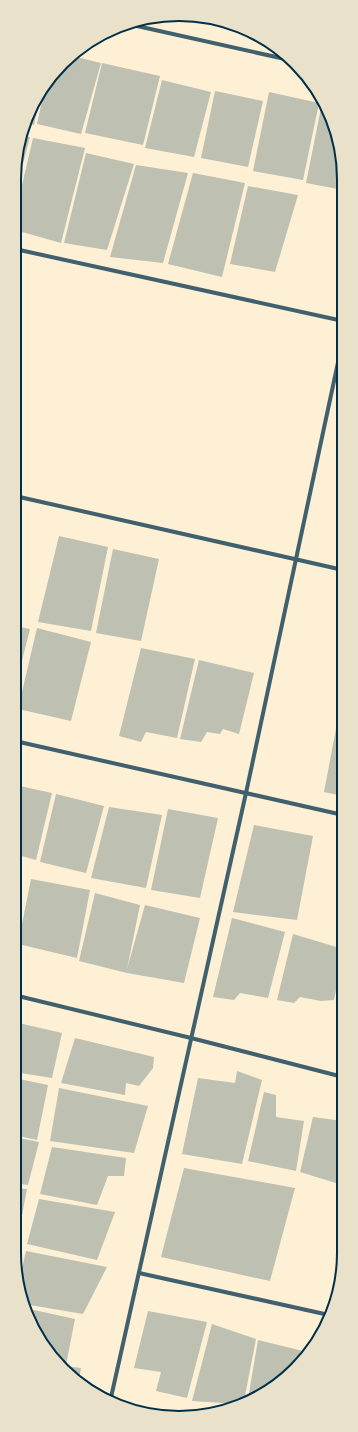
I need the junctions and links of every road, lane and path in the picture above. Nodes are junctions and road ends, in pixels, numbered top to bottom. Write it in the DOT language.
graph roads {
  1 [pos="138,26"];
  2 [pos="280,58"];
  3 [pos="21,250"];
  4 [pos="337,320"];
  5 [pos="337,367"];
  6 [pos="21,497"];
  7 [pos="296,559"];
  8 [pos="337,569"];
  9 [pos="21,742"];
  10 [pos="246,792"];
  11 [pos="337,814"];
  12 [pos="21,997"];
  13 [pos="191,1038"];
  14 [pos="337,1075"];
  15 [pos="138,1273"];
  16 [pos="325,1314"];
  17 [pos="111,1396"];
  1 -- 2 [label="street"];
  3 -- 4 [label="street"];
  5 -- 7 [label="street"];
  6 -- 7 [label="street"];
  7 -- 8 [label="street"];
  7 -- 10 [label="street"];
  9 -- 10 [label="street"];
  10 -- 11 [label="street"];
  10 -- 13 [label="street"];
  12 -- 13 [label="street"];
  13 -- 14 [label="street"];
  13 -- 15 [label="street"];
  15 -- 16 [label="street"];
  15 -- 17 [label="street"];
}
